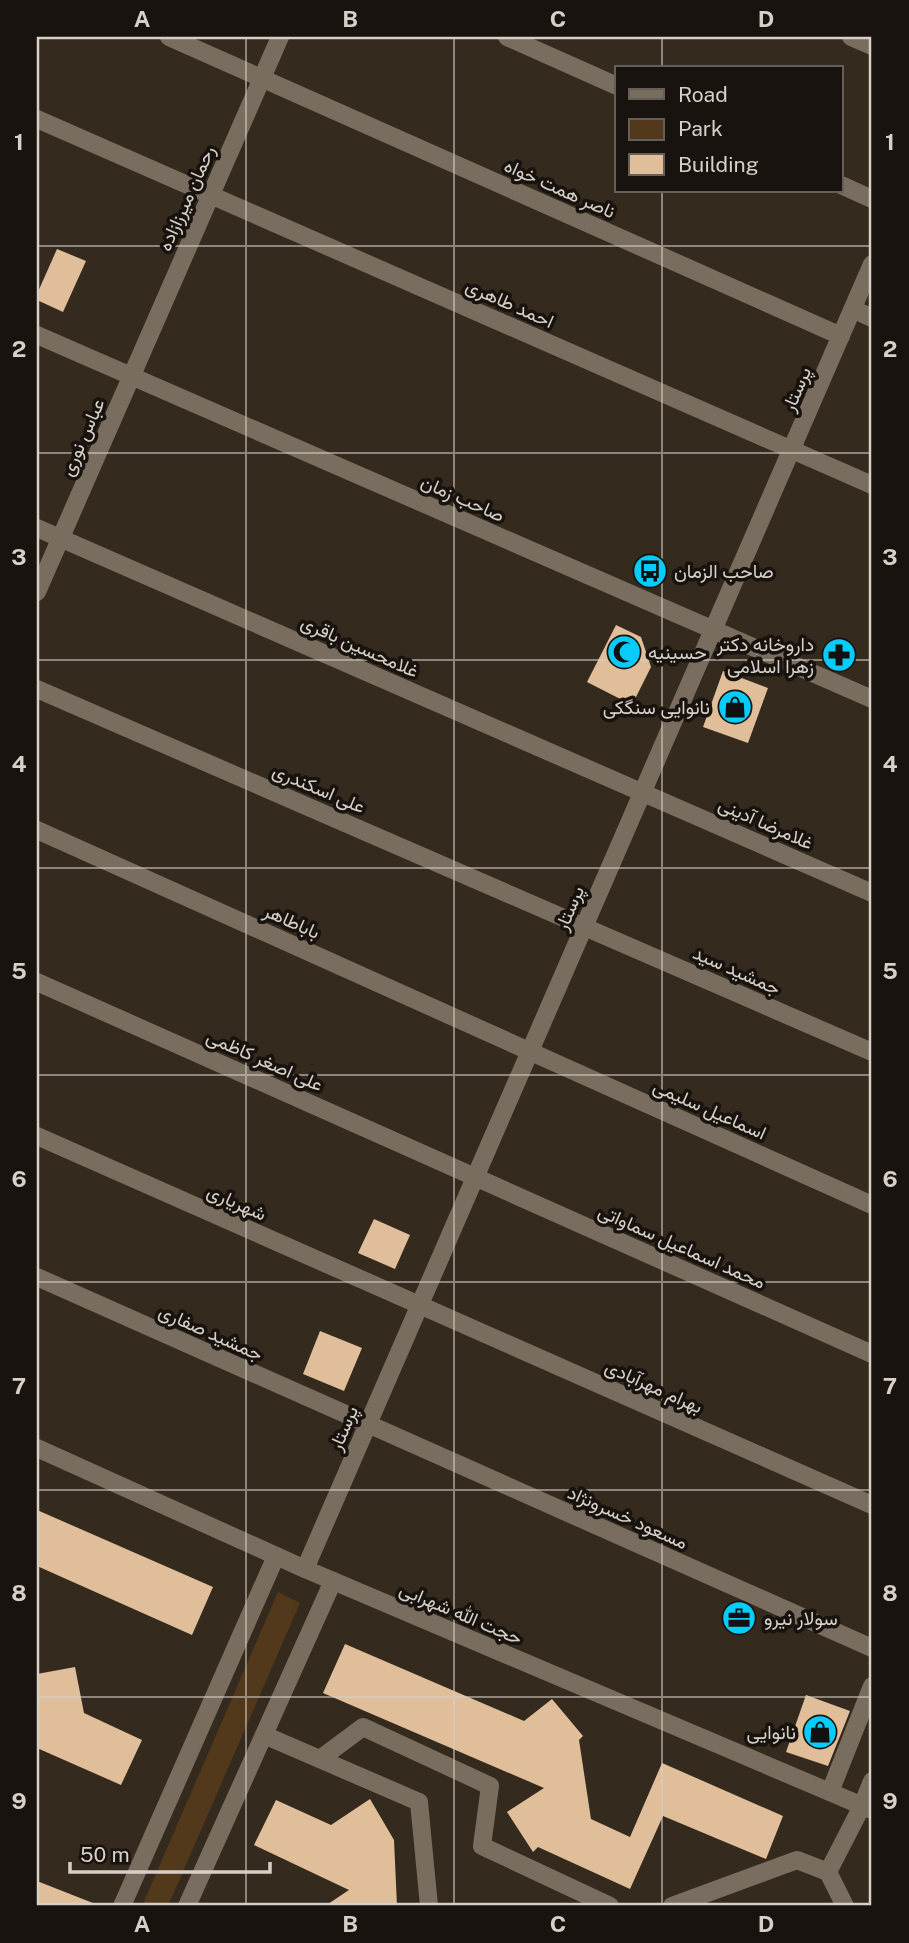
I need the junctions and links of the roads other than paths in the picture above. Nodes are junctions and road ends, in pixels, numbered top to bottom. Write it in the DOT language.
graph roads {
  1 [pos="169,37"];
  2 [pos="280,37"];
  3 [pos="506,37"];
  4 [pos="852,37"];
  5 [pos="872,46"];
  6 [pos="262,78"];
  7 [pos="615,85"];
  8 [pos="37,119"];
  9 [pos="842,185"];
  10 [pos="211,195"];
  11 [pos="872,199"];
  12 [pos="872,264"];
  13 [pos="853,309"];
  14 [pos="872,318"];
  15 [pos="37,335"];
  16 [pos="841,336"];
  17 [pos="131,376"];
  18 [pos="792,450"];
  19 [pos="872,485"];
  20 [pos="37,528"];
  21 [pos="60,538"];
  22 [pos="37,592"];
  23 [pos="713,629"];
  24 [pos="37,689"];
  25 [pos="872,699"];
  26 [pos="643,792"];
  27 [pos="37,830"];
  28 [pos="872,893"];
  29 [pos="584,926"];
  30 [pos="37,982"];
  31 [pos="530,1051"];
  32 [pos="872,1052"];
  33 [pos="37,1136"];
  34 [pos="475,1177"];
  35 [pos="872,1205"];
  36 [pos="37,1277"];
  37 [pos="420,1305"];
  38 [pos="872,1354"];
  39 [pos="367,1425"];
  40 [pos="37,1448"];
  41 [pos="872,1504"];
  42 [pos="276,1556"];
  43 [pos="305,1569"];
  44 [pos="333,1581"];
  45 [pos="872,1648"];
  46 [pos="872,1686"];
  47 [pos="264,1735"];
  48 [pos="320,1759"];
  49 [pos="872,1782"];
  50 [pos="830,1792"];
  51 [pos="867,1808"];
  52 [pos="828,1872"];
  53 [pos="710,1900"];
  54 [pos="122,1906"];
  55 [pos="187,1906"];
  56 [pos="429,1906"];
  57 [pos="610,1906"];
  58 [pos="672,1906"];
  59 [pos="845,1906"];
  1 -- 6 [label="street, ناصر همت خواه"];
  2 -- 6 [label="street, رحمان میرزازاده"];
  3 -- 7 [label="street"];
  4 -- 5 [label="street"];
  6 -- 10 [label="street, رحمان میرزازاده"];
  6 -- 16 [label="street, ناصر همت خواه"];
  8 -- 10 [label="street, احمد طاهری"];
  9 -- 11 [label="street"];
  10 -- 17 [label="street, رحمان میرزازاده"];
  10 -- 18 [label="street, احمد طاهری"];
  12 -- 13 [label="street, پرستار"];
  13 -- 14 [label="street"];
  13 -- 16 [label="street, پرستار"];
  15 -- 17 [label="street, صاحب زمان"];
  16 -- 18 [label="street, پرستار"];
  17 -- 21 [label="street, عباس نوری"];
  17 -- 23 [label="street, صاحب زمان"];
  18 -- 19 [label="street, احمد طاهری"];
  18 -- 23 [label="street, پرستار"];
  20 -- 21 [label="street, غلامحسین باقری"];
  21 -- 22 [label="street, عباس نوری"];
  21 -- 26 [label="street, غلامحسین باقری"];
  23 -- 25 [label="street, صاحب زمان"];
  23 -- 26 [label="street, پرستار"];
  24 -- 29 [label="street, علی اسکندری"];
  26 -- 28 [label="street, غلامرضا آدینی"];
  26 -- 29 [label="street, پرستار"];
  27 -- 31 [label="street, باباطاهر"];
  29 -- 31 [label="street, پرستار"];
  29 -- 32 [label="street, جمشید سید"];
  30 -- 34 [label="street, علی اصغر کاظمی"];
  31 -- 34 [label="street, پرستار"];
  31 -- 35 [label="street, اسماعیل سلیمی"];
  33 -- 37 [label="street, شهریاری"];
  34 -- 37 [label="street, پرستار"];
  34 -- 38 [label="street, محمد اسماعیل سماواتی"];
  36 -- 39 [label="street, جمشید صفاری"];
  37 -- 39 [label="street, پرستار"];
  37 -- 41 [label="street, بهرام مهرآبادی"];
  39 -- 43 [label="street, پرستار"];
  39 -- 45 [label="street, مسعود خسرونژاد"];
  40 -- 42 [label="street, حجت الله شهرابی"];
  42 -- 43 [label="street, حجت الله شهرابی"];
  42 -- 54 [label="street"];
  43 -- 44 [label="street, حجت الله شهرابی"];
  44 -- 47 [label="street"];
  44 -- 50 [label="street, حجت الله شهرابی"];
  46 -- 50 [label="street"];
  47 -- 48 [label="street"];
  47 -- 55 [label="street"];
  48 -- 56 [label="street"];
  48 -- 57 [label="street"];
  49 -- 51 [label="street"];
  50 -- 51 [label="street, حجت الله شهرابی"];
  51 -- 52 [label="street"];
  52 -- 53 [label="street"];
  52 -- 59 [label="street"];
  53 -- 58 [label="street"];
}
